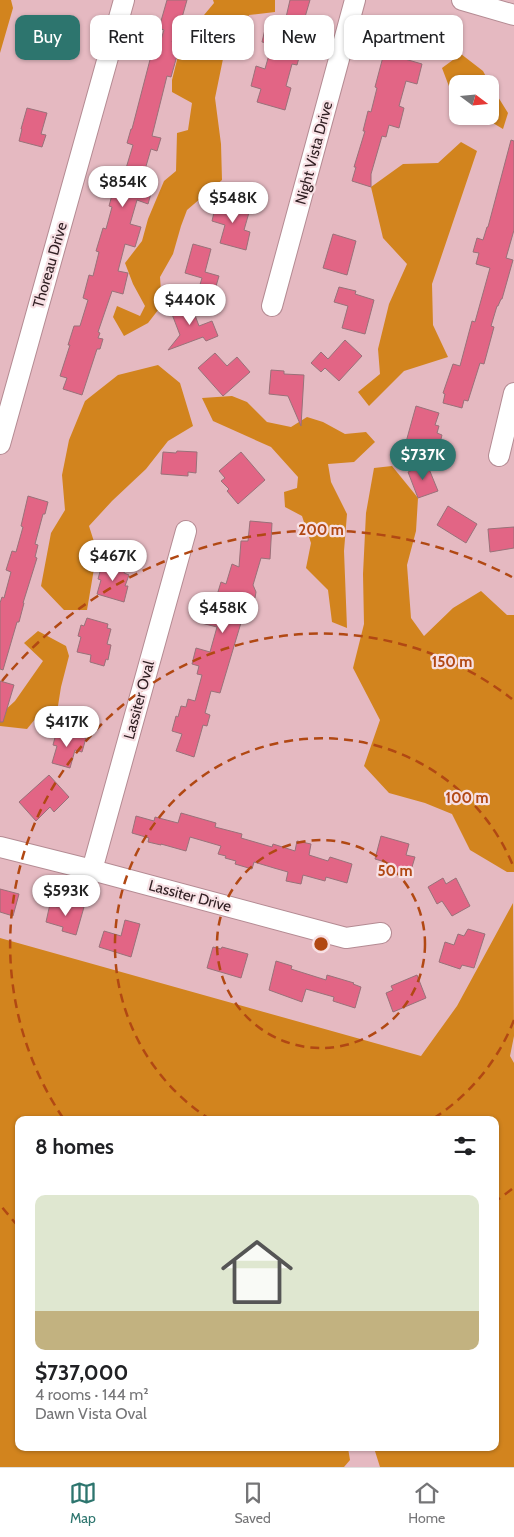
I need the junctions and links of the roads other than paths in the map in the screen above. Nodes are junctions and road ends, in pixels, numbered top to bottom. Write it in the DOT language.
graph roads {
  1 [pos="124,0"];
  2 [pos="356,0"];
  3 [pos="462,0"];
  4 [pos="514,15"];
  5 [pos="272,306"];
  6 [pos="514,393"];
  7 [pos="0,444"];
  8 [pos="499,456"];
  9 [pos="186,531"];
  10 [pos="0,847"];
  11 [pos="92,870"];
  12 [pos="381,933"];
  1 -- 7 [label="street, Thoreau Drive"];
  2 -- 5 [label="street, Night Vista Drive"];
  3 -- 4 [label="street"];
  6 -- 8 [label="street"];
  9 -- 11 [label="street, Lassiter Oval"];
  10 -- 11 [label="street, Lassiter Drive"];
  11 -- 12 [label="street, Lassiter Drive"];
}
